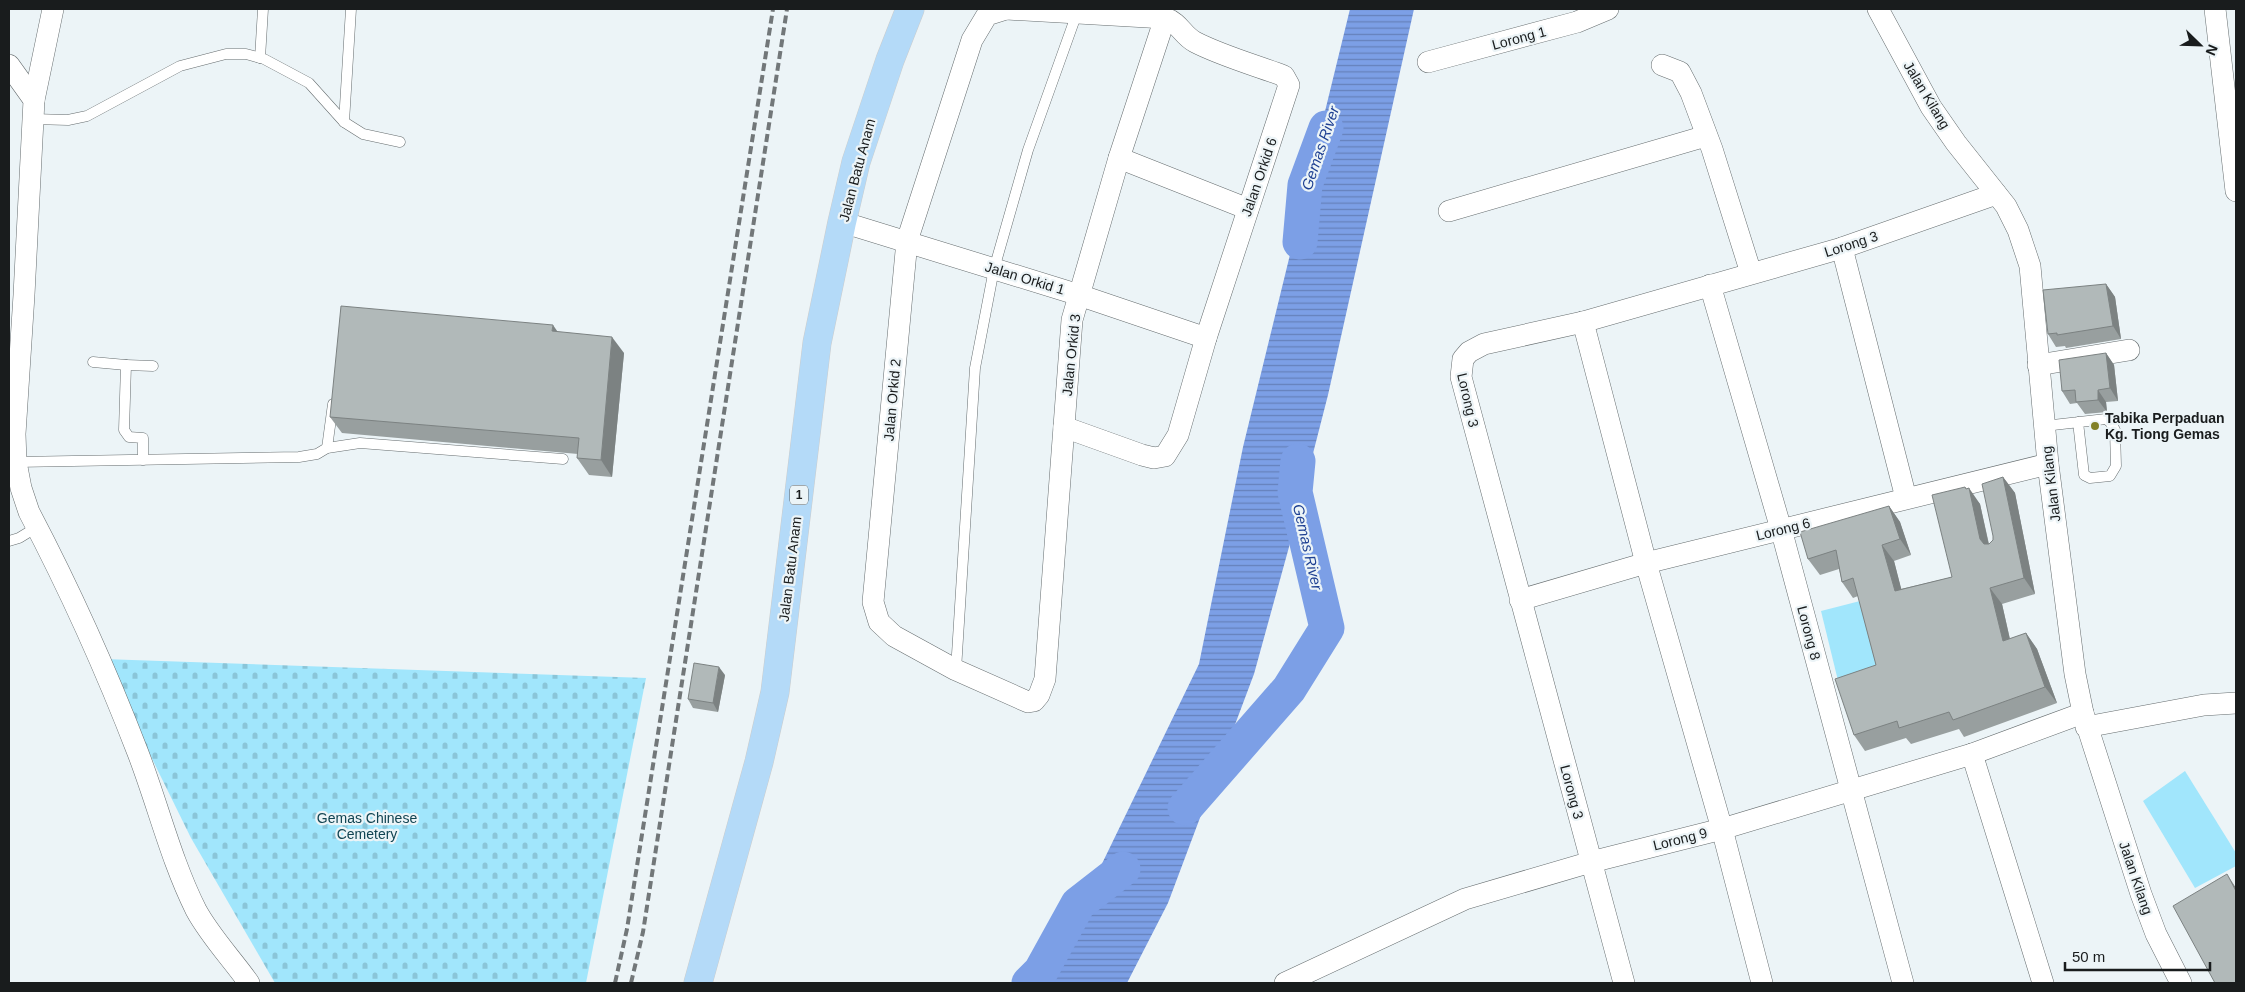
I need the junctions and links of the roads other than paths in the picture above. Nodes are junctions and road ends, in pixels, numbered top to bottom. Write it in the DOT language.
graph roads {
  1 [pos="53,9"];
  2 [pos="262,9"];
  3 [pos="351,9"];
  4 [pos="910,9"];
  5 [pos="1608,9"];
  6 [pos="1878,9"];
  7 [pos="2215,9"];
  8 [pos="1000,11"];
  9 [pos="1077,13"];
  10 [pos="1165,18"];
  11 [pos="260,58"];
  12 [pos="1428,62"];
  13 [pos="9,65"];
  14 [pos="1662,66"];
  15 [pos="33,110"];
  16 [pos="344,122"];
  17 [pos="1706,136"];
  18 [pos="400,142"];
  19 [pos="1119,158"];
  20 [pos="2235,165"];
  21 [pos="2236,192"];
  22 [pos="1996,194"];
  23 [pos="1248,209"];
  24 [pos="1449,211"];
  25 [pos="842,222"];
  26 [pos="907,241"];
  27 [pos="1842,248"];
  28 [pos="994,269"];
  29 [pos="1751,273"];
  30 [pos="1710,285"];
  31 [pos="1079,295"];
  32 [pos="1583,322"];
  33 [pos="1206,338"];
  34 [pos="2128,350"];
  35 [pos="93,362"];
  36 [pos="126,365"];
  37 [pos="2038,365"];
  38 [pos="153,366"];
  39 [pos="334,390"];
  40 [pos="2078,422"];
  41 [pos="2044,426"];
  42 [pos="1064,428"];
  43 [pos="12,432"];
  44 [pos="328,448"];
  45 [pos="563,459"];
  46 [pos="142,460"];
  47 [pos="16,462"];
  48 [pos="2048,464"];
  49 [pos="1906,498"];
  50 [pos="37,527"];
  51 [pos="1781,529"];
  52 [pos="9,541"];
  53 [pos="1646,562"];
  54 [pos="1520,600"];
  55 [pos="956,670"];
  56 [pos="1034,701"];
  57 [pos="2236,703"];
  58 [pos="2085,720"];
  59 [pos="1972,754"];
  60 [pos="1852,789"];
  61 [pos="1722,829"];
  62 [pos="1591,862"];
  63 [pos="249,983"];
  64 [pos="698,983"];
  65 [pos="1285,983"];
  66 [pos="1624,983"];
  67 [pos="1762,983"];
  68 [pos="1903,983"];
  69 [pos="2043,983"];
  70 [pos="2181,983"];
  1 -- 15 [label="street"];
  2 -- 11 [label="lane"];
  3 -- 16 [label="lane"];
  4 -- 25 [label="highway, Jalan Batu Anam / 1"];
  5 -- 12 [label="street, Lorong 1"];
  6 -- 22 [label="street, Jalan Kilang"];
  7 -- 20 [label="street"];
  8 -- 9 [label="street"];
  8 -- 26 [label="street, Jalan Orkid 2"];
  9 -- 10 [label="street"];
  9 -- 28 [label="lane"];
  10 -- 19 [label="street, Jalan Orkid 3"];
  10 -- 23 [label="street, Jalan Orkid 6"];
  11 -- 15 [label="lane"];
  11 -- 16 [label="lane"];
  13 -- 15 [label="street"];
  14 -- 17 [label="street"];
  15 -- 43 [label="street"];
  16 -- 18 [label="lane"];
  17 -- 24 [label="street"];
  17 -- 29 [label="street"];
  19 -- 23 [label="street"];
  19 -- 31 [label="street, Jalan Orkid 3"];
  20 -- 21 [label="street"];
  22 -- 27 [label="street, Lorong 3"];
  22 -- 37 [label="street, Jalan Kilang"];
  23 -- 33 [label="street, Jalan Orkid 6"];
  25 -- 26 [label="street, Jalan Orkid 1"];
  25 -- 64 [label="highway, Jalan Batu Anam / 1"];
  26 -- 28 [label="street, Jalan Orkid 1"];
  26 -- 55 [label="street, Jalan Orkid 2"];
  27 -- 29 [label="street, Lorong 3"];
  27 -- 49 [label="street"];
  28 -- 31 [label="street, Jalan Orkid 1"];
  28 -- 55 [label="lane"];
  29 -- 30 [label="street, Lorong 3"];
  30 -- 32 [label="street, Lorong 3"];
  30 -- 51 [label="street, Lorong 8"];
  31 -- 33 [label="street, Jalan Orkid 1"];
  31 -- 42 [label="street, Jalan Orkid 3"];
  32 -- 53 [label="street"];
  32 -- 54 [label="street, Lorong 3"];
  33 -- 42 [label="street, Jalan Orkid 6"];
  34 -- 37 [label="street"];
  35 -- 36 [label="lane"];
  36 -- 38 [label="lane"];
  36 -- 46 [label="lane"];
  37 -- 41 [label="street, Jalan Kilang"];
  39 -- 44 [label="lane"];
  40 -- 40 [label="lane"];
  40 -- 41 [label="lane"];
  41 -- 48 [label="street, Jalan Kilang"];
  42 -- 56 [label="street, Jalan Orkid 3"];
  43 -- 47 [label="street"];
  44 -- 45 [label="lane"];
  44 -- 46 [label="lane"];
  46 -- 47 [label="lane"];
  47 -- 50 [label="street"];
  48 -- 49 [label="street, Lorong 6"];
  48 -- 58 [label="street, Jalan Kilang"];
  49 -- 51 [label="street, Lorong 6"];
  50 -- 52 [label="lane"];
  50 -- 63 [label="street"];
  51 -- 53 [label="street, Lorong 6"];
  51 -- 60 [label="street, Lorong 8"];
  53 -- 54 [label="street, Lorong 6"];
  53 -- 61 [label="street"];
  54 -- 62 [label="street, Lorong 3"];
  55 -- 56 [label="street, Jalan Orkid 2"];
  57 -- 58 [label="street, Lorong 9"];
  58 -- 59 [label="street, Lorong 9"];
  58 -- 70 [label="street, Jalan Kilang"];
  59 -- 60 [label="street, Lorong 9"];
  59 -- 69 [label="street"];
  60 -- 61 [label="street, Lorong 9"];
  60 -- 68 [label="street, Lorong 8"];
  61 -- 62 [label="street, Lorong 9"];
  61 -- 67 [label="street"];
  62 -- 65 [label="street, Lorong 9"];
  62 -- 66 [label="street, Lorong 3"];
}
